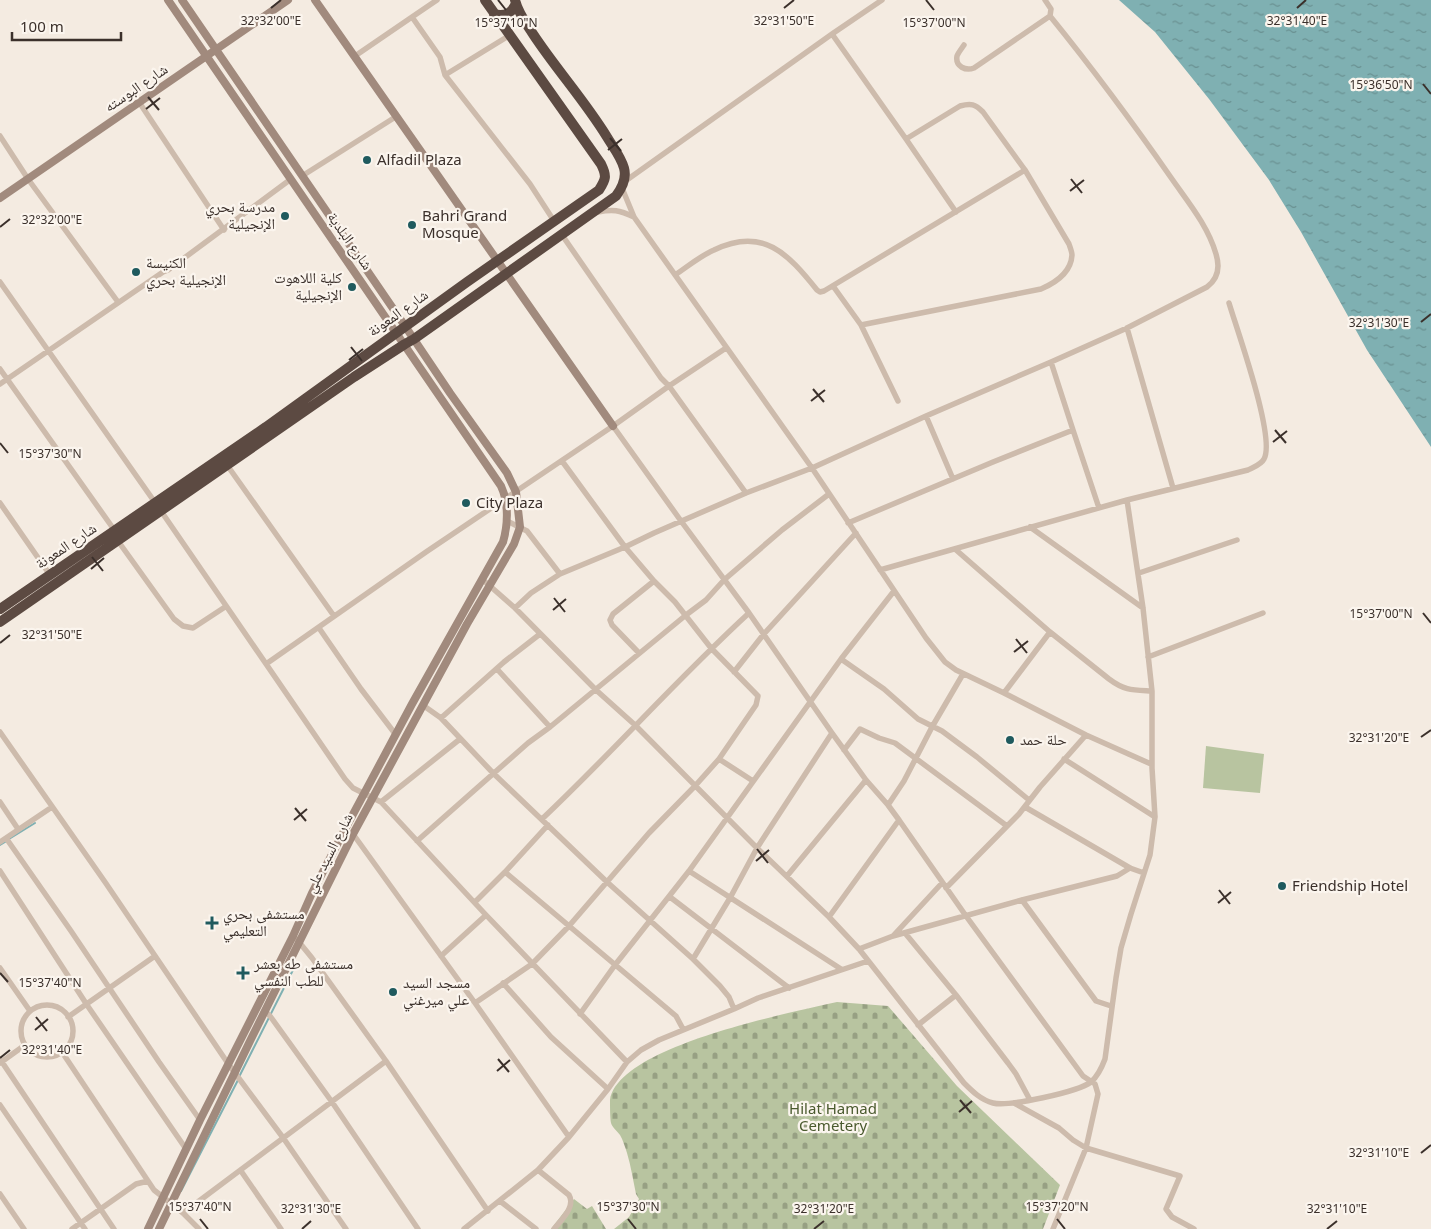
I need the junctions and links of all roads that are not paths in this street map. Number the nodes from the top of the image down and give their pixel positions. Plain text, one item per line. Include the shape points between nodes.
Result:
1 (168, 0) edge
2 (182, 0) edge
3 (288, 0) edge
4 (315, 0) edge
5 (437, 0) edge
6 (485, 0) edge
7 (882, 0) edge
8 (1045, 0) edge
9 (515, 2) edge
10 (494, 14) junction
11 (1050, 16) junction
12 (412, 17) junction
13 (832, 34) junction
14 (510, 35) junction
15 (964, 45) dead end
16 (216, 50) junction
17 (206, 56) junction
18 (355, 56) junction
19 (445, 75) junction
20 (139, 102) junction
21 (397, 116) junction
22 (0, 136) edge
23 (906, 139) junction
24 (1025, 170) junction
25 (302, 176) junction
26 (28, 179) junction
27 (291, 179) junction
28 (623, 185) junction
29 (0, 198) edge
30 (956, 212) junction
31 (593, 213) junction
32 (634, 217) junction
33 (554, 221) junction
34 (224, 230) junction
35 (562, 235) junction
36 (498, 260) junction
37 (507, 273) junction
38 (675, 275) junction
39 (0, 282) edge
40 (833, 286) junction
41 (118, 302) junction
42 (1230, 303) dead end
43 (861, 325) junction
44 (1127, 328) junction
45 (401, 329) junction
46 (409, 341) junction
47 (726, 348) junction
48 (49, 350) junction
49 (1052, 362) junction
50 (0, 369) edge
51 (7, 379) junction
52 (0, 384) edge
53 (669, 386) junction
54 (450, 393) junction
55 (442, 399) junction
56 (898, 401) dead end
57 (926, 416) junction
58 (613, 426) junction
59 (1072, 430) junction
60 (562, 461) junction
61 (227, 465) junction
62 (812, 468) junction
63 (953, 479) junction
64 (1173, 488) junction
65 (516, 492) junction
66 (746, 494) junction
67 (829, 494) junction
68 (505, 500) junction
69 (1127, 500) junction
70 (0, 503) edge
71 (158, 507) junction
72 (1099, 508) junction
73 (507, 521) junction
74 (681, 521) junction
75 (848, 523) junction
76 (520, 527) junction
77 (1030, 528) junction
78 (856, 533) junction
79 (116, 536) junction
80 (1237, 540) dead end
81 (625, 547) junction
82 (955, 549) junction
83 (880, 570) junction
84 (1139, 573) junction
85 (560, 574) junction
86 (50, 575) junction
87 (482, 579) junction
88 (724, 580) junction
89 (654, 581) junction
90 (490, 585) junction
91 (894, 591) junction
92 (225, 607) junction
93 (515, 608) junction
94 (1143, 608) junction
95 (0, 609) edge
96 (749, 613) junction
97 (1264, 613) dead end
98 (686, 614) junction
99 (334, 616) junction
100 (0, 622) edge
101 (319, 628) junction
102 (1050, 632) junction
103 (540, 634) junction
104 (763, 635) junction
105 (711, 648) junction
106 (639, 653) junction
107 (1148, 657) junction
108 (841, 659) junction
109 (266, 664) junction
110 (497, 669) junction
111 (734, 672) junction
112 (963, 674) junction
113 (596, 690) junction
114 (1152, 691) junction
115 (1004, 693) junction
116 (810, 702) junction
117 (424, 706) junction
118 (442, 718) junction
119 (635, 725) junction
120 (550, 727) junction
121 (932, 727) junction
122 (0, 732) edge
123 (832, 733) junction
124 (396, 735) junction
125 (1086, 735) junction
126 (460, 739) junction
127 (844, 750) junction
128 (917, 758) junction
129 (719, 759) junction
130 (1064, 759) junction
131 (1151, 764) junction
132 (493, 773) junction
133 (866, 780) junction
134 (753, 781) junction
135 (695, 786) junction
136 (363, 794) junction
137 (373, 797) junction
138 (1029, 800) junction
139 (0, 802) edge
140 (381, 802) junction
141 (888, 805) junction
142 (52, 807) junction
143 (1024, 807) junction
144 (1155, 816) junction
145 (727, 817) junction
146 (542, 819) junction
147 (899, 820) junction
148 (548, 825) junction
149 (1007, 826) junction
150 (18, 829) junction
151 (353, 834) junction
152 (3, 840) edge
153 (417, 841) junction
154 (758, 848) junction
155 (1130, 868) junction
156 (0, 871) edge
157 (689, 871) junction
158 (505, 872) junction
159 (1144, 873) junction
160 (787, 876) junction
161 (607, 882) junction
162 (942, 883) junction
163 (946, 888) junction
164 (670, 897) junction
165 (730, 898) junction
166 (1022, 900) junction
167 (475, 902) junction
168 (486, 915) junction
169 (966, 916) junction
170 (829, 917) junction
171 (650, 922) junction
172 (569, 926) junction
173 (711, 929) junction
174 (905, 933) junction
175 (892, 936) junction
176 (296, 939) junction
177 (859, 949) junction
178 (155, 956) junction
179 (441, 956) junction
180 (693, 959) junction
181 (868, 960) junction
182 (532, 964) junction
183 (616, 965) junction
184 (0, 968) edge
185 (841, 969) junction
186 (503, 983) junction
187 (789, 988) junction
188 (110, 989) junction
189 (956, 995) junction
190 (475, 1003) junction
191 (87, 1005) junction
192 (1112, 1006) junction
193 (734, 1009) junction
194 (30, 1011) junction
195 (265, 1012) junction
196 (580, 1014) junction
197 (68, 1017) junction
198 (918, 1025) junction
199 (683, 1029) junction
200 (25, 1045) junction
201 (62, 1052) junction
202 (1, 1061) edge
203 (386, 1061) junction
204 (627, 1062) junction
205 (229, 1064) junction
206 (235, 1072) junction
207 (1092, 1081) junction
208 (608, 1089) junction
209 (1030, 1100) junction
210 (332, 1102) junction
211 (1014, 1103) junction
212 (0, 1105) edge
213 (200, 1120) junction
214 (569, 1137) junction
215 (284, 1139) junction
216 (1086, 1148) junction
217 (186, 1150) junction
218 (538, 1170) junction
219 (240, 1171) junction
220 (148, 1181) junction
221 (0, 1194) edge
222 (163, 1198) junction
223 (500, 1201) junction
224 (171, 1204) junction
225 (101, 1209) junction
226 (488, 1211) junction
227 (183, 1213) junction
228 (81, 1223) junction
229 (467, 1228) edge
230 (24, 1229) edge
231 (72, 1229) edge
232 (85, 1229) edge
233 (114, 1229) edge
234 (148, 1229) edge
235 (159, 1229) edge
236 (199, 1229) edge
237 (281, 1229) edge
238 (346, 1229) edge
239 (418, 1229) edge
240 (536, 1229) edge
241 (554, 1229) edge
242 (1053, 1229) edge
243 (1194, 1229) edge

1 - 17 main road, شارع البلدية
2 - 16 main road, شارع البلدية
3 - 16 main road, شارع البوسته
4 - 18 main road
5 - 12 street
6 - 10 highway, شارع المعونة
7 - 13 street
8 - 11 street via 1051,9
9 - 10 highway via 508,14
9 - 28 highway via 529,28 603,130 624,168
10 - 14 highway, شارع المعونة
11 - 15 street via 967,70 958,63 957,56
11 - 44 street via 1146,141 1196,214 1217,255 1218,271 1214,282
12 - 18 street
12 - 19 street via 440,57
13 - 23 street
13 - 28 street
14 - 19 street
14 - 33 highway, شارع المعونة via 605,172 599,190
16 - 17 main road, شارع البوسته
16 - 25 main road, شارع البلدية
17 - 20 main road, شارع البوسته
17 - 27 main road, شارع البلدية
18 - 21 main road
19 - 33 street via 530,184
20 - 26 main road, شارع البوسته
20 - 34 street
21 - 25 street
21 - 36 main road
22 - 26 street
23 - 24 street via 960,106 976,105
23 - 30 street
24 - 30 street
24 - 43 street via 1069,244 1072,255 1063,275 1054,284
25 - 45 main road, شارع البلدية
26 - 29 main road, شارع البوسته
26 - 41 street
27 - 34 street
27 - 45 main road, شارع البلدية
28 - 31 highway, شارع المعونة via 616,196
28 - 32 street
30 - 40 street
31 - 32 street via 611,210
31 - 35 highway, شارع المعونة
32 - 38 street
33 - 36 highway, شارع المعونة
34 - 41 street
35 - 37 highway, شارع المعونة
35 - 53 street
36 - 37 main road
36 - 45 highway, شارع المعونة
37 - 46 highway, شارع المعونة
37 - 58 main road
38 - 40 street via 713,250 746,240 761,242 777,250 793,262 820,292
38 - 47 street
39 - 48 street
40 - 43 street
41 - 48 street
42 - 64 street via 1262,410 1266,430 1264,459 1248,470
43 - 56 street
44 - 49 street
44 - 64 street
45 - 46 main road, شارع البلدية
45 - 71 highway, شارع المعونة
46 - 54 main road, شارع البلدية
46 - 55 main road, شارع البلدية
46 - 61 highway, شارع المعونة
47 - 53 street
47 - 62 street
48 - 51 street
48 - 71 street
49 - 57 street
49 - 59 street
50 - 51 street
51 - 52 street
51 - 79 street
53 - 58 street
53 - 66 street
54 - 55 main road
54 - 65 main road, شارع البلدية
55 - 68 main road, شارع البلدية via 502,486
57 - 62 street
57 - 63 street
58 - 60 street
58 - 74 street
59 - 63 street
59 - 72 street
60 - 65 street
60 - 81 street
61 - 71 highway, شارع المعونة
61 - 99 street
62 - 66 street
62 - 67 street
63 - 75 street
64 - 69 street
65 - 68 street
65 - 76 main road, شارع السيد علي
66 - 74 street
67 - 75 street
67 - 88 street
68 - 73 main road, شارع السيد علي
68 - 99 street
69 - 72 street
69 - 84 street
70 - 86 street
71 - 79 highway, شارع المعونة
71 - 92 street
72 - 77 street
73 - 76 street
73 - 87 main road, شارع السيد علي via 506,533
74 - 81 street
74 - 88 street
75 - 78 street
76 - 85 street via 528,531
76 - 90 main road, شارع السيد علي
77 - 82 street
77 - 94 street
78 - 83 street
78 - 104 street
79 - 86 highway, شارع المعونة
79 - 92 street via 174,619 183,626 193,628
79 - 100 highway, شارع المعونة
80 - 84 street
81 - 85 street
81 - 89 street
82 - 83 street
82 - 102 street
83 - 91 street
84 - 94 street
85 - 93 street
86 - 95 highway, شارع المعونة
87 - 90 street
87 - 124 main road, شارع السيد علي
88 - 96 street
88 - 98 street via 706,600
89 - 98 street
89 - 106 street via 610,620
90 - 93 street
90 - 117 main road, شارع السيد علي
91 - 108 street
91 - 112 street via 926,638 946,662
92 - 109 street
93 - 103 street
94 - 107 street
96 - 104 street
96 - 105 street
97 - 107 street
98 - 105 street
98 - 106 street
99 - 101 street
101 - 109 street
101 - 124 street
102 - 114 street via 1119,686 1128,690
102 - 115 street
103 - 110 street
103 - 113 street
104 - 111 street
104 - 116 street
105 - 111 street
105 - 119 street
106 - 113 street
107 - 114 street
108 - 116 street
108 - 121 street via 884,688 918,719
109 - 136 street via 345,779
110 - 118 street
110 - 120 street
111 - 129 street via 758,696 756,705
112 - 115 street
112 - 121 street
113 - 119 street
113 - 120 street
114 - 131 street
115 - 125 street
116 - 123 street
116 - 134 street
117 - 118 street
117 - 137 main road, شارع السيد علي
118 - 126 street
119 - 135 street
119 - 146 street
120 - 132 street
121 - 128 street
121 - 138 street via 942,731
122 - 142 street
123 - 127 street
123 - 154 street
124 - 136 main road, شارع السيد علي
125 - 130 street
125 - 131 street
126 - 132 street
126 - 140 street
127 - 128 street via 860,729 895,743
127 - 133 street
128 - 141 street
128 - 149 street
129 - 134 street
129 - 135 street
130 - 138 street
130 - 144 street
131 - 144 street
132 - 146 street
132 - 153 street
133 - 141 street
133 - 160 street
134 - 145 street
135 - 145 street
135 - 161 street
136 - 137 street
136 - 176 main road, شارع السيد علي via 312,893
137 - 140 street
137 - 151 main road, شارع السيد علي
138 - 143 street
139 - 150 street
140 - 153 street
141 - 147 street
142 - 150 street
142 - 178 street
143 - 149 street
143 - 155 street
144 - 159 street via 1153,842
145 - 154 street
145 - 157 street
146 - 148 street
147 - 162 street
147 - 170 street
148 - 158 street
148 - 161 street
149 - 163 street
150 - 152 street
151 - 176 main road, شارع السيد علي
151 - 179 street
152 - 188 street via 72,931
153 - 167 street
154 - 160 street
154 - 165 street
155 - 159 street
155 - 166 street via 1118,876
156 - 191 street
157 - 164 street
157 - 165 street
158 - 167 street
158 - 172 street
159 - 192 street via 1121,948
160 - 170 street
161 - 171 street
161 - 172 street
162 - 163 street
162 - 175 street
163 - 169 street
164 - 171 street
164 - 173 street
165 - 173 street
165 - 185 street
166 - 169 street
166 - 192 street via 1096,1001
167 - 168 street
168 - 179 street
168 - 182 street
169 - 174 street
169 - 207 street via 1083,1076
170 - 177 street
171 - 180 street
171 - 183 street
172 - 182 street
172 - 183 street
173 - 180 street
173 - 187 street
174 - 175 street
174 - 189 street
175 - 177 street
176 - 195 main road, شارع السيد علي
176 - 203 street
176 - 205 main road, شارع السيد علي
177 - 181 street
178 - 188 street
178 - 205 street
179 - 190 street
180 - 193 street via 720,986
181 - 185 street
181 - 198 street
182 - 186 street
182 - 196 street
183 - 196 street
183 - 199 street via 676,1016
184 - 194 street
185 - 187 street
186 - 190 street
186 - 208 street via 551,1037
187 - 193 street
188 - 191 street
188 - 213 street
189 - 198 street
189 - 209 street via 1016,1074
190 - 214 street
191 - 197 street
191 - 217 street
192 - 207 street via 1105,1059
193 - 199 street
194 - 197 street via 51,1005
194 - 200 street via 22,1023
195 - 206 main road, شارع السيد علي
195 - 210 street
196 - 204 street
197 - 201 street via 72,1024 71,1040
198 - 211 street via 975,1093 993,1103
199 - 204 street via 641,1050
200 - 201 street via 46,1057
200 - 202 street
201 - 220 street
202 - 225 street
203 - 210 street
203 - 226 street
204 - 208 street
205 - 206 street
205 - 213 main road, شارع السيد علي
206 - 215 street
206 - 224 main road, شارع السيد علي
207 - 209 street
207 - 216 street via 1098,1094
208 - 214 street
209 - 211 street
210 - 215 street
210 - 239 street
211 - 216 street via 1059,1128
212 - 228 street
213 - 217 main road, شارع السيد علي
214 - 218 street
215 - 219 street
215 - 238 street
216 - 242 street
216 - 243 street via 1180,1176 1166,1209 1172,1218
217 - 222 main road, شارع السيد علي
218 - 223 street
218 - 241 street via 572,1200
219 - 227 street
219 - 237 street
220 - 222 street
220 - 225 street via 136,1184
221 - 230 street
222 - 224 street
222 - 234 main road, شارع السيد علي
223 - 226 street
223 - 240 street
224 - 227 street
224 - 235 main road, شارع السيد علي
225 - 228 street
225 - 233 street
226 - 229 street
227 - 236 street
228 - 231 street
228 - 232 street

